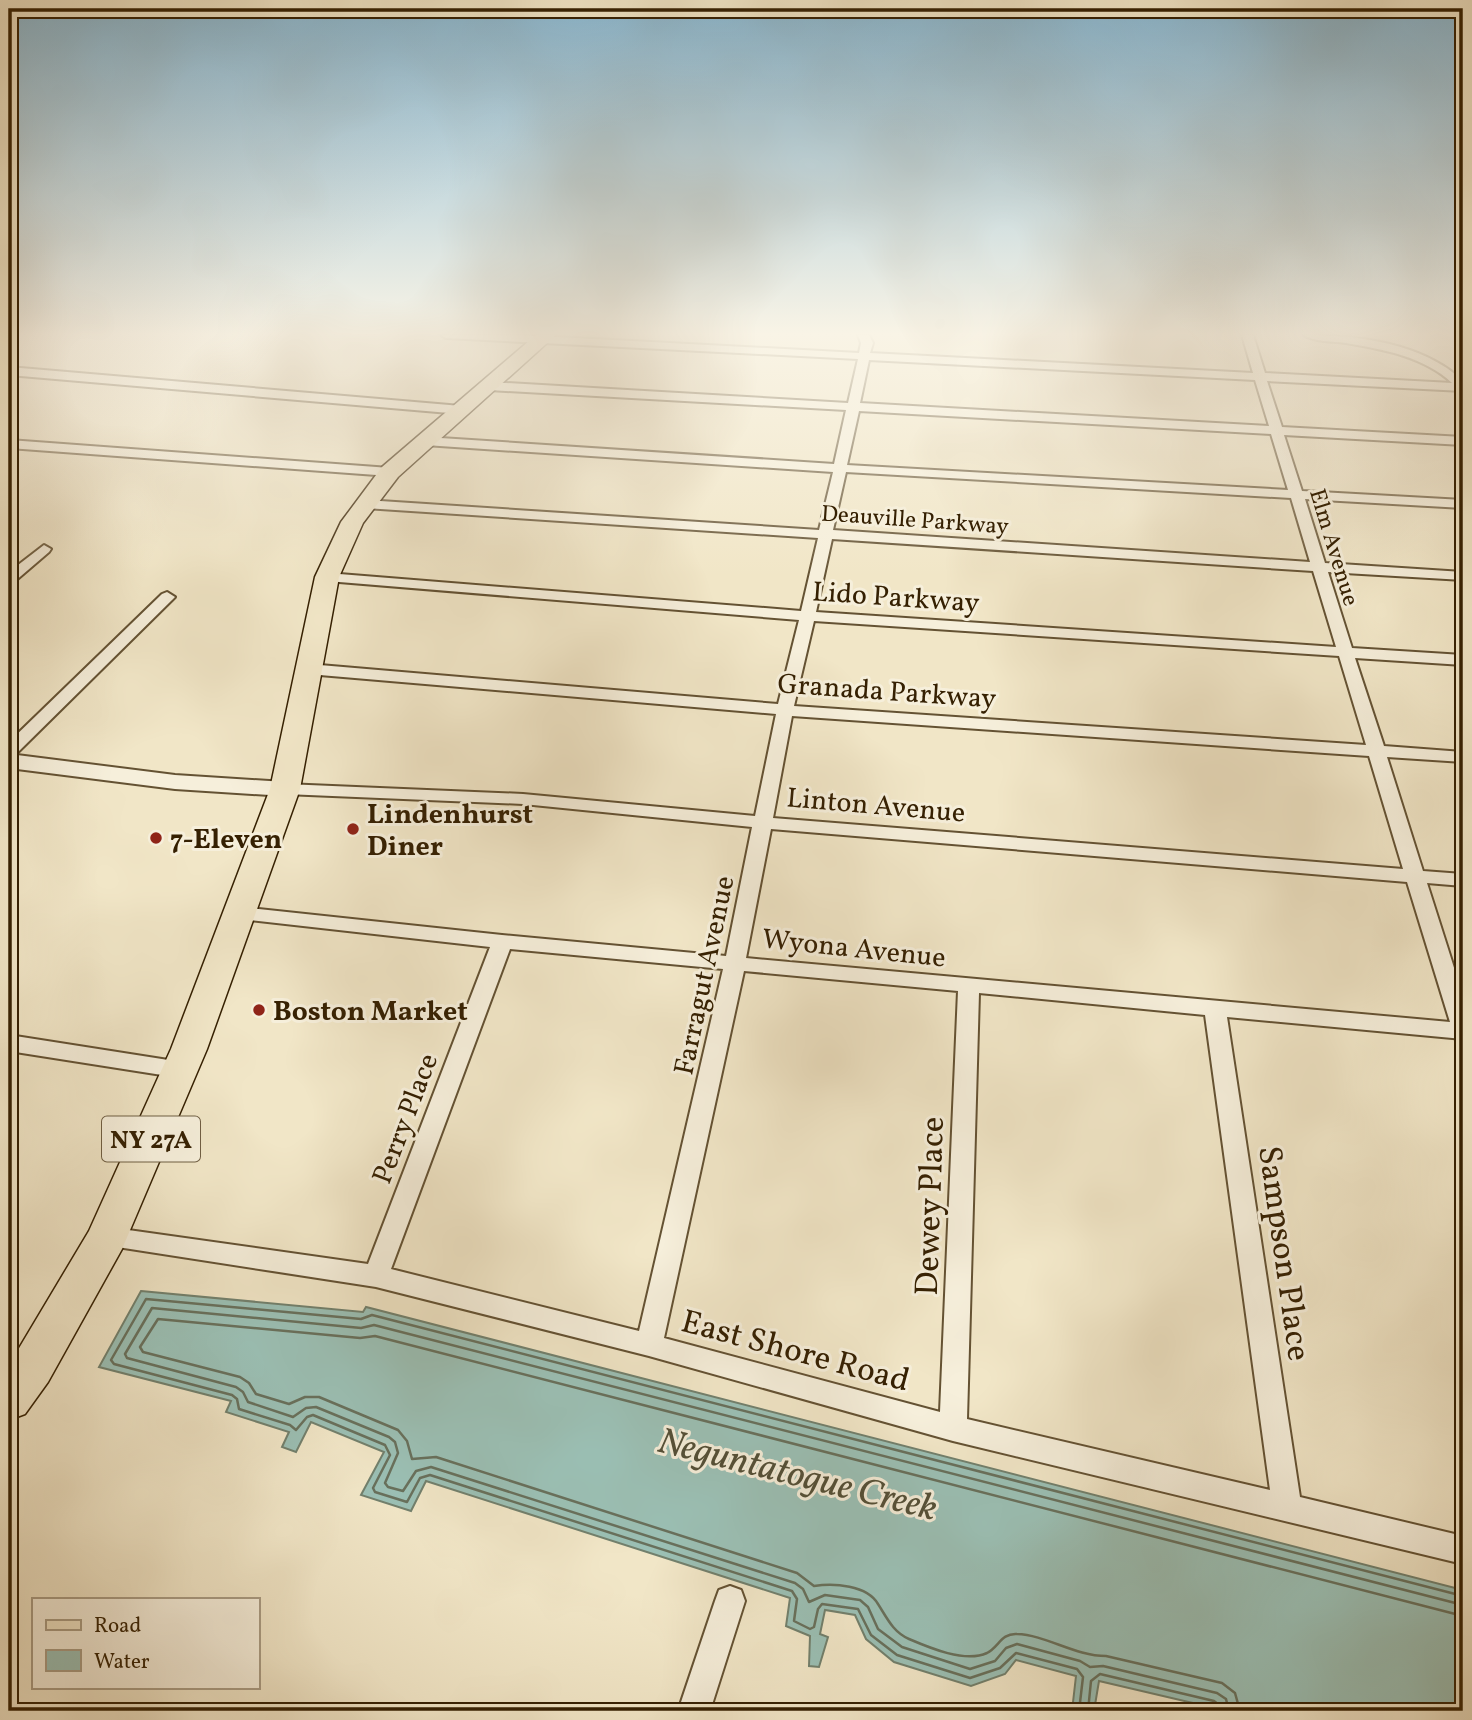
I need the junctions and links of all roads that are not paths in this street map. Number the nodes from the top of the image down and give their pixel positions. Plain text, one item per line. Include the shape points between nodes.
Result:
1 (455, 415) edge
2 (852, 415) edge
3 (994, 415) edge
4 (1272, 415) edge
5 (1277, 430) junction
6 (425, 441) junction
7 (1463, 441) edge
8 (9, 444) edge
9 (839, 468) junction
10 (390, 472) junction
11 (1296, 494) junction
12 (365, 504) junction
13 (1463, 504) edge
14 (825, 536) junction
15 (44, 549) dead end
16 (1319, 567) junction
17 (1463, 576) edge
18 (327, 578) junction
19 (9, 579) edge
20 (166, 597) dead end
21 (808, 616) junction
22 (1345, 651) junction
23 (1463, 660) edge
24 (308, 669) junction
25 (785, 710) junction
26 (1376, 750) junction
27 (9, 751) edge
28 (1463, 757) edge
29 (9, 761) edge
30 (285, 789) junction
31 (764, 823) junction
32 (1415, 876) junction
33 (1463, 880) edge
34 (240, 913) junction
35 (502, 943) junction
36 (735, 964) junction
37 (969, 986) junction
38 (1215, 1008) junction
39 (1463, 1031) edge
40 (9, 1043) edge
41 (181, 1070) junction
42 (107, 1237) junction
43 (376, 1276) junction
44 (649, 1345) junction
45 (9, 1400) edge
46 (953, 1428) junction
47 (1287, 1507) junction
48 (1463, 1550) edge
49 (730, 1601) dead end
50 (694, 1711) edge

1 - 6 main road, NY 27A
2 - 9 street, Farragut Avenue
3 - 5 street
4 - 5 street, Elm Avenue
5 - 7 street
5 - 11 street, Elm Avenue
6 - 9 street
6 - 10 main road, NY 27A
8 - 10 street
9 - 11 street
9 - 14 street, Farragut Avenue
10 - 12 main road, NY 27A
11 - 13 street
11 - 16 street, Elm Avenue
12 - 14 street, Deauville Parkway
12 - 18 main road, NY 27A
14 - 16 street, Deauville Parkway
14 - 21 street, Farragut Avenue
15 - 19 street
16 - 17 street, Deauville Parkway
16 - 22 street, Elm Avenue
18 - 21 street, Lido Parkway
18 - 24 main road, NY 27A
20 - 27 street
21 - 22 street, Lido Parkway
21 - 25 street, Farragut Avenue
22 - 23 street, Lido Parkway
22 - 26 street, Elm Avenue
24 - 25 street, Granada Parkway
24 - 30 main road, NY 27A
25 - 26 street, Granada Parkway
25 - 31 street, Farragut Avenue
26 - 28 street, Granada Parkway
26 - 32 street, Elm Avenue
29 - 30 street via 175,782
30 - 31 street, Linton Avenue via 523,799
30 - 34 main road, NY 27A
31 - 32 street, Linton Avenue
31 - 36 street, Farragut Avenue
32 - 33 street, Linton Avenue
32 - 39 street, Elm Avenue
34 - 35 street, Wyona Avenue
34 - 41 main road, NY 27A
35 - 36 street, Wyona Avenue
35 - 43 street, Perry Place
36 - 37 street, Wyona Avenue
36 - 44 street, Farragut Avenue
37 - 38 street, Wyona Avenue
37 - 46 street, Dewey Place
38 - 39 street, Wyona Avenue
38 - 47 street, Sampson Place
40 - 41 street
41 - 42 main road, NY 27A
42 - 43 street, East Shore Road
42 - 45 main road, NY 27A
43 - 44 street, East Shore Road
44 - 46 street, East Shore Road
46 - 47 street, East Shore Road
47 - 48 street, East Shore Road
49 - 50 street

